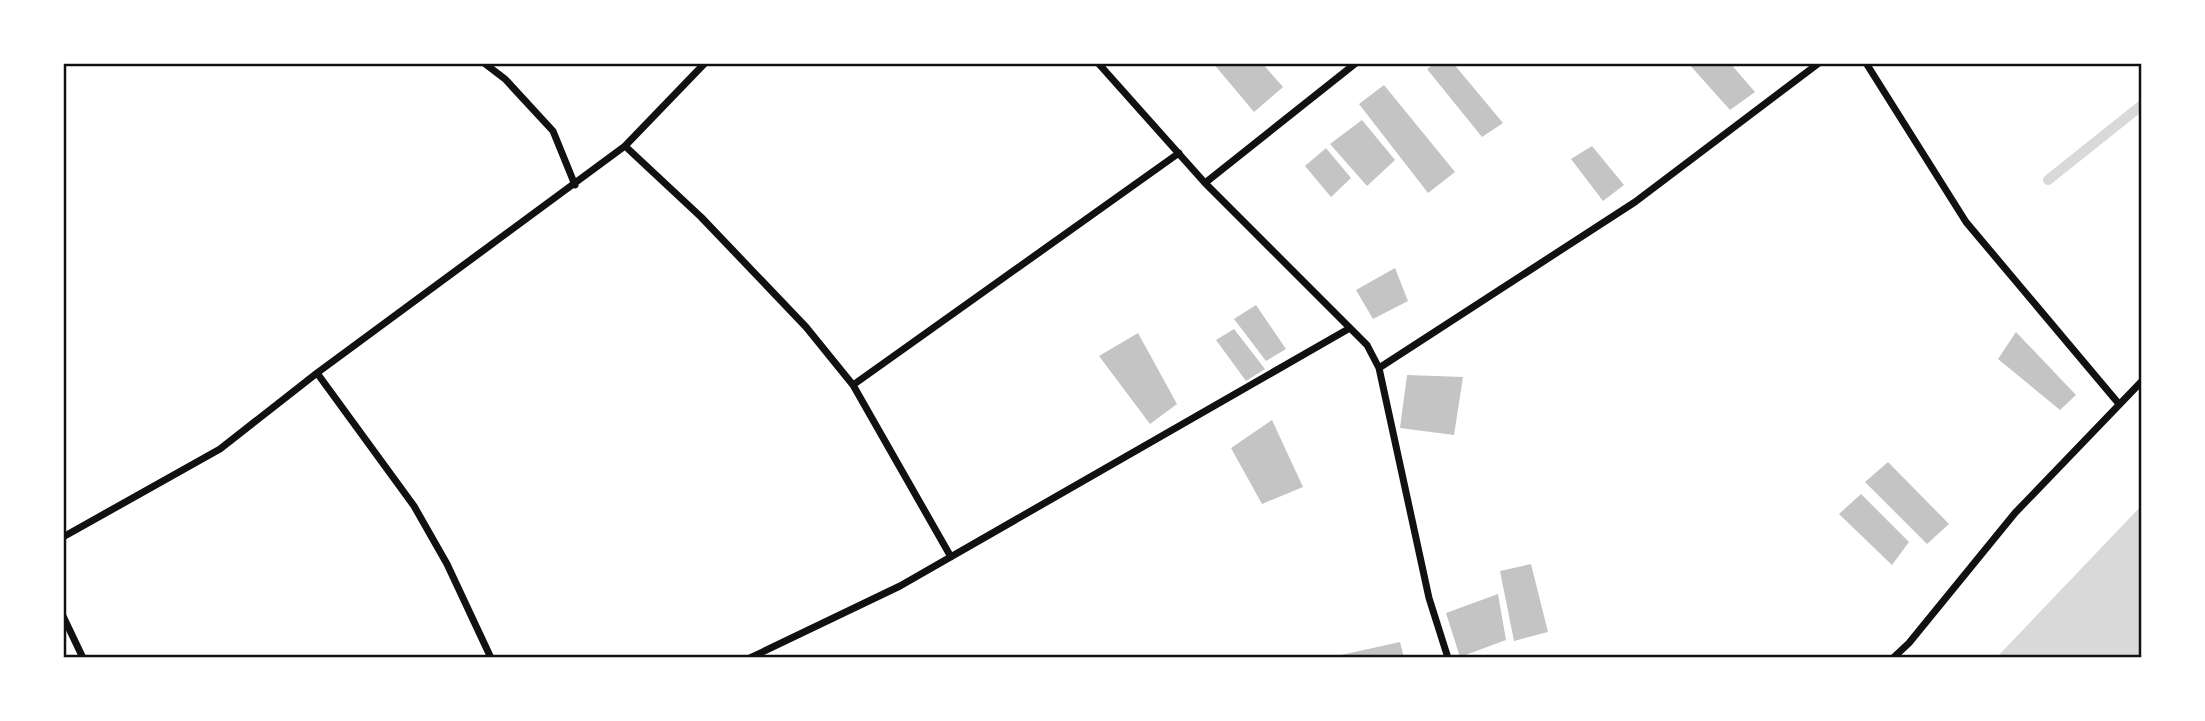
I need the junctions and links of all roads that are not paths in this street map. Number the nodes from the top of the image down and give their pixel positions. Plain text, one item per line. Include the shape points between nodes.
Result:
1 (484, 63) edge
2 (705, 63) edge
3 (1098, 63) edge
4 (1356, 63) edge
5 (1819, 63) edge
6 (1867, 63) edge
7 (625, 146) junction
8 (1179, 153) junction
9 (1205, 183) junction
10 (575, 185) junction
11 (1350, 328) junction
12 (1380, 368) junction
13 (317, 373) junction
14 (2142, 380) edge
15 (853, 385) junction
16 (2119, 404) junction
17 (63, 537) edge
18 (951, 557) junction
19 (63, 616) edge
20 (755, 657) edge
21 (83, 658) edge
22 (491, 658) edge
23 (1448, 658) edge
24 (1893, 658) edge

1 - 10 street via 553,131
2 - 7 street
3 - 8 street
4 - 9 street
5 - 12 street via 1635,202
6 - 16 street via 1966,222
7 - 10 street
7 - 15 street via 797,317
8 - 9 street
8 - 15 street
9 - 11 street
10 - 13 street
11 - 12 street
11 - 18 street
12 - 23 street via 1429,598
13 - 17 street via 219,449
13 - 22 street via 414,506
14 - 16 street
15 - 18 street
16 - 24 street via 2015,513
18 - 20 street
19 - 21 street

